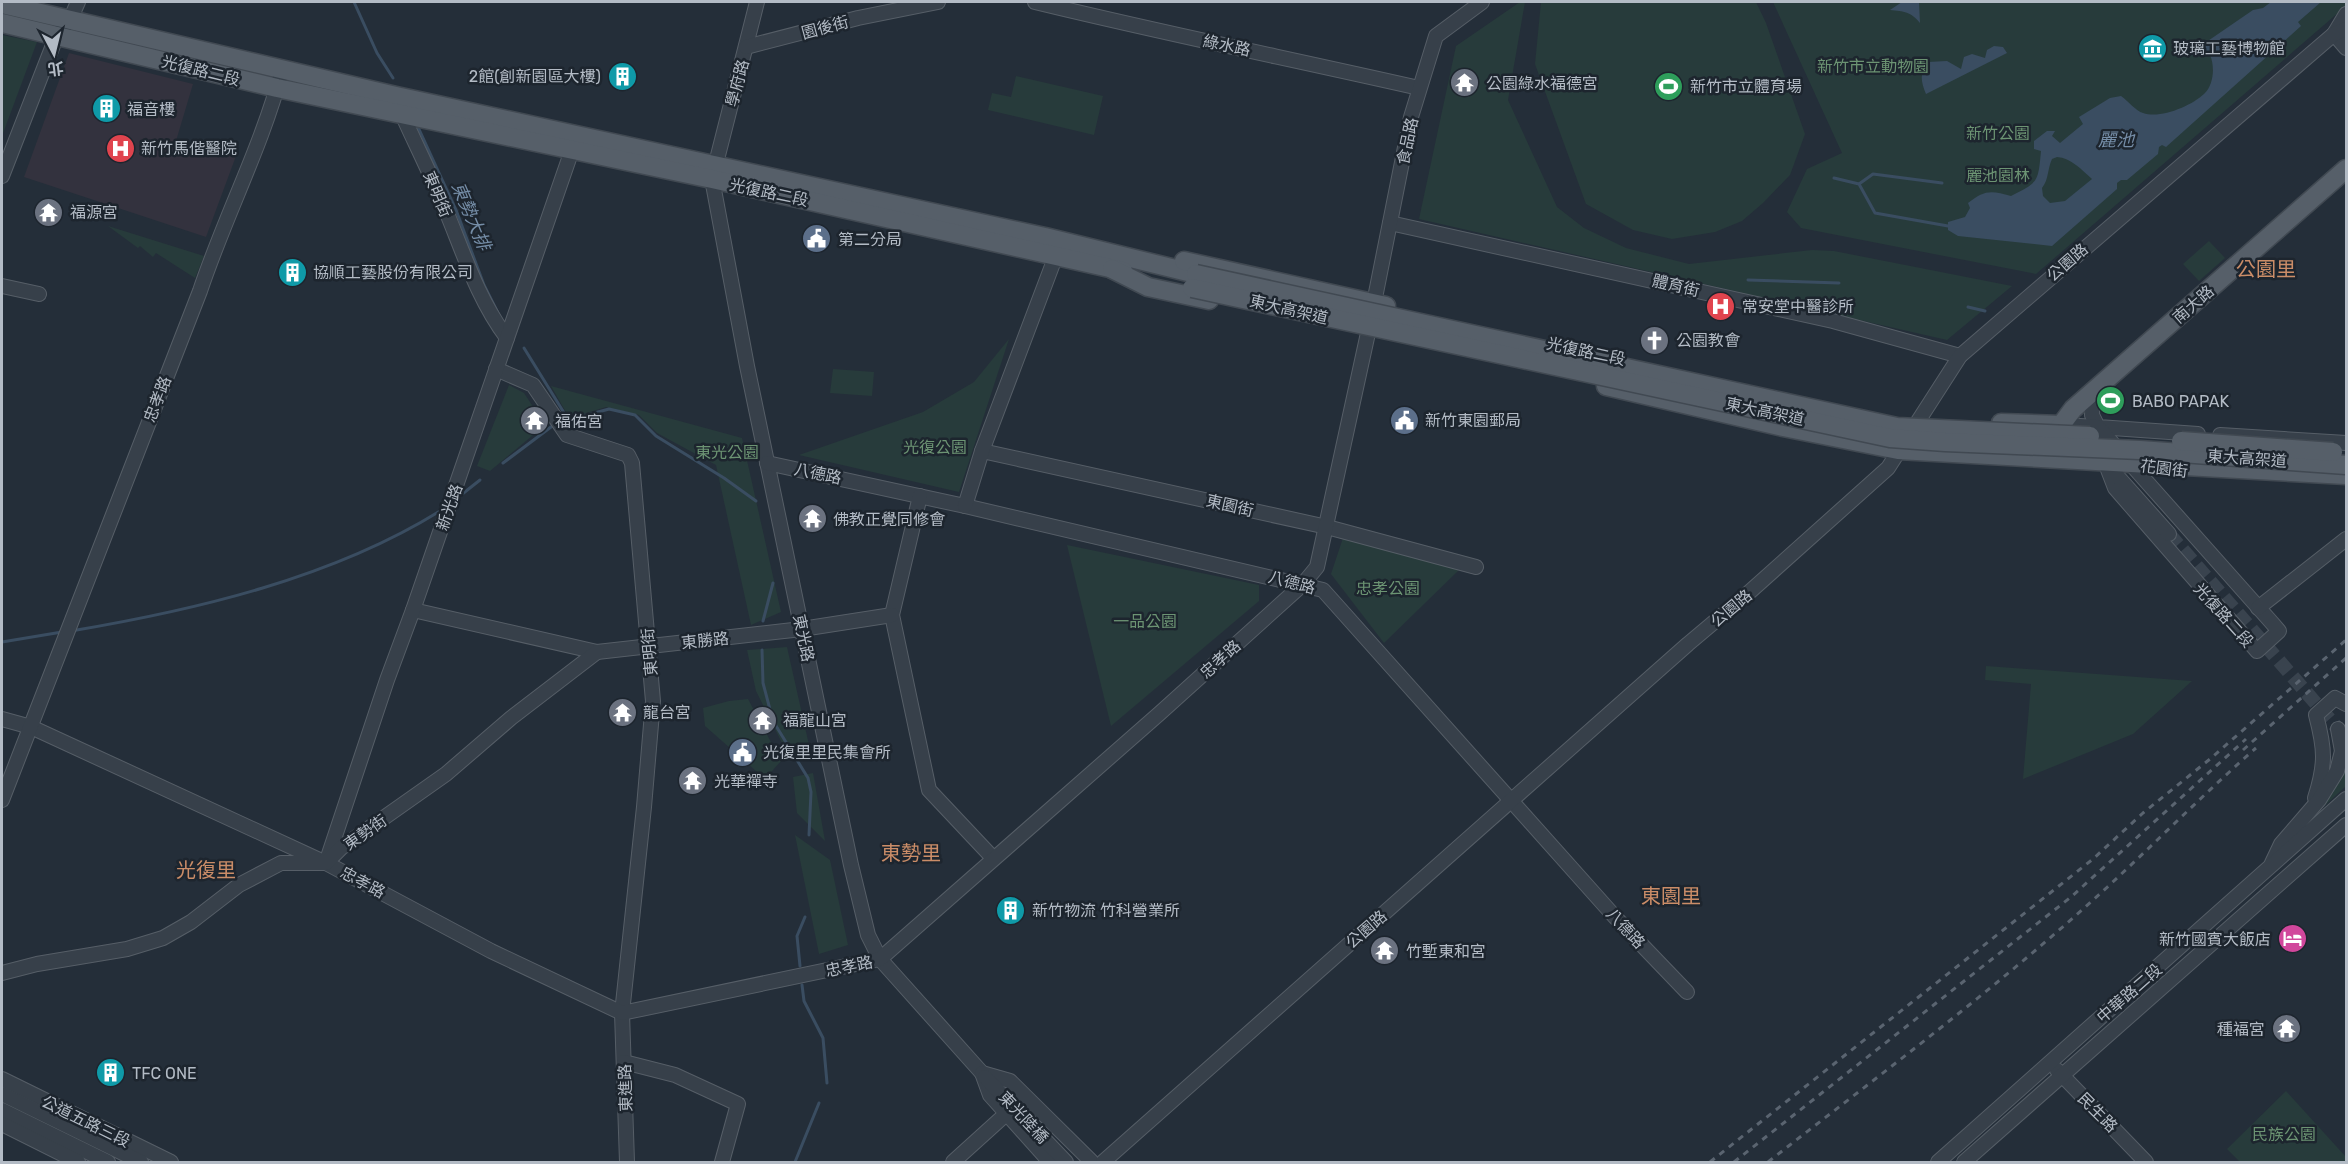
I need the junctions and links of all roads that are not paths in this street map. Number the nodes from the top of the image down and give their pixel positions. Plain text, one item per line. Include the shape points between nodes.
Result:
1 (78, 2) edge
2 (757, 2) edge
3 (938, 2) edge
4 (1035, 2) edge
5 (1482, 2) edge
6 (2, 4) edge
7 (2346, 14) edge
8 (70, 20) junction
9 (2, 23) edge
10 (2340, 31) edge
11 (57, 35) junction
12 (746, 47) junction
13 (2346, 48) edge
14 (280, 79) junction
15 (1419, 88) junction
16 (427, 110) junction
17 (402, 114) junction
18 (572, 150) junction
19 (2346, 169) edge
20 (714, 172) junction
21 (2, 176) edge
22 (1390, 223) junction
23 (1055, 258) junction
24 (1112, 261) junction
25 (1194, 281) junction
26 (2, 286) edge
27 (39, 294) dead end
28 (1374, 304) junction
29 (1368, 333) junction
30 (507, 338) junction
31 (1960, 356) junction
32 (496, 369) junction
33 (2093, 392) junction
34 (1789, 403) junction
35 (1917, 421) junction
36 (2062, 425) junction
37 (2098, 427) junction
38 (2134, 430) junction
39 (2346, 443) edge
40 (1898, 450) junction
41 (982, 451) junction
42 (2346, 453) edge
43 (2032, 458) junction
44 (2105, 462) junction
45 (767, 463) junction
46 (2130, 463) junction
47 (2346, 465) edge
48 (2346, 475) edge
49 (2346, 483) edge
50 (920, 496) junction
51 (965, 506) junction
52 (1327, 527) junction
53 (2169, 534) tunnel mouth
54 (2346, 539) edge
55 (1476, 567) dead end
56 (1302, 584) junction
57 (2258, 608) junction
58 (413, 610) junction
59 (892, 615) junction
60 (802, 629) junction
61 (649, 646) junction
62 (597, 652) junction
63 (2346, 704) edge
64 (2, 719) edge
65 (31, 727) junction
66 (2342, 733) edge
67 (2, 800) edge
68 (2346, 800) edge
69 (1513, 801) junction
70 (2312, 808) junction
71 (2346, 825) edge
72 (993, 858) junction
73 (326, 863) junction
74 (2268, 871) junction
75 (880, 959) junction
76 (2, 973) edge
77 (1687, 992) dead end
78 (622, 1013) junction
79 (2050, 1061) junction
80 (624, 1062) junction
81 (982, 1073) junction
82 (2061, 1075) junction
83 (2, 1079) edge
84 (2, 1094) edge
85 (2, 1110) edge
86 (1006, 1114) junction
87 (2, 1124) edge
88 (78, 1162) edge
89 (108, 1162) edge
90 (141, 1162) edge
91 (171, 1162) edge
92 (627, 1162) edge
93 (722, 1162) edge
94 (953, 1162) edge
95 (1050, 1162) edge
96 (1066, 1162) edge
97 (1092, 1162) edge
98 (1103, 1162) edge
99 (1938, 1162) edge
100 (1964, 1162) edge
101 (2146, 1162) edge

1 - 8 street
2 - 12 street, 學府路
3 - 12 street, 園後街
4 - 15 street, 綠水路
5 - 15 street, 食品路 via 1436,36
6 - 8 main road, 光復路二段
7 - 10 street, 公園路
8 - 11 street
8 - 14 main road, 光復路二段
9 - 11 main road, 光復路二段
10 - 13 street
10 - 31 street, 公園路
11 - 14 main road, 光復路二段
11 - 21 street
12 - 20 street, 學府路
14 - 16 main road, 光復路二段 via 396,96
14 - 17 main road, 光復路二段
14 - 65 street, 忠孝路 via 276,98 215,245
15 - 22 street, 食品路
16 - 17 main road, 光復路二段
16 - 18 main road, 光復路二段
16 - 20 main road, 光復路二段
17 - 30 street, 東明街 via 480,296
18 - 20 main road, 光復路二段
18 - 30 street, 新光路
19 - 33 main road, 南大路
20 - 23 main road, 光復路二段
20 - 24 main road, 光復路二段
20 - 45 street, 東光路
22 - 28 street, 食品路
22 - 31 street, 體育街 via 1822,318
23 - 24 main road, 光復路二段
23 - 41 street
24 - 25 main road, 光復路二段
24 - 28 main road, 光復路二段 via 1154,255
24 - 29 main road, 光復路二段 via 1148,287
25 - 34 main road, 東大高架道, bridge
25 - 47 main road, 東大高架道, bridge via 1890,438
26 - 27 street
28 - 29 street, 忠孝路
28 - 34 main road via 1434,332 1768,406
28 - 35 main road, 光復路二段 via 1888,418
29 - 40 main road, 光復路二段
29 - 52 street, 忠孝路
30 - 32 street, 新光路
31 - 35 street, 公園路
32 - 58 street, 新光路
32 - 61 street, 東明街 via 533,385 567,435 628,455 632,463
33 - 36 main road, 南大路
33 - 37 street via 2092,415
34 - 42 main road, 東大高架道, bridge via 1897,427 2228,443
35 - 36 main road, 光復路二段
35 - 40 street, 公園路
36 - 37 street, 光復路二段
36 - 43 main road
36 - 44 street
37 - 38 street
37 - 46 street, 光復路二段
38 - 39 street
38 - 46 street, 花園街 via 2122,440 2122,450
40 - 43 main road, 光復路二段
40 - 69 street, 公園路 via 1888,468
41 - 51 street
41 - 52 street, 東園街
43 - 44 main road, 光復路二段
44 - 46 main road, 光復路二段
44 - 53 street
44 - 57 street, 光復路二段 via 2115,488 2257,651 2279,631
45 - 50 street, 八德路
45 - 60 street, 東光路
46 - 48 main road
46 - 49 street, 花園街 via 2141,469
46 - 57 street, 光復路二段
50 - 51 street, 八德路
50 - 59 street
51 - 56 street, 八德路
52 - 55 street, 東園街
52 - 56 street, 忠孝路 via 1317,567
54 - 57 street
56 - 69 street, 八德路 via 1323,590
56 - 72 street, 忠孝路 via 1151,722
58 - 62 street, 東勝路
58 - 73 street, 新光路
59 - 60 street, 東勝路
59 - 72 street via 929,790
60 - 61 street, 東勝路
60 - 75 street, 東光路 via 851,865 868,934
61 - 62 street, 東勝路
61 - 78 street, 東明街 via 653,701
62 - 73 street, 東勢街 via 446,774 341,848
63 - 70 street via 2335,698 2316,715 2325,760
64 - 65 street
65 - 67 street, 忠孝路
65 - 73 street, 忠孝路
66 - 70 street via 2337,771
68 - 74 street, 中華路二段
69 - 77 street, 八德路
69 - 98 street, 公園路
70 - 74 street via 2281,844
71 - 82 street, 中華路二段
72 - 75 street, 忠孝路
73 - 76 street via 281,863 239,885 163,938 127,949
73 - 78 street, 忠孝路 via 491,951
74 - 79 street, 中華路二段
75 - 78 street, 忠孝路
75 - 81 street, 東光路
78 - 80 street, 東進路
79 - 82 street, 民生路
79 - 99 street, 中華路二段
80 - 92 street, 東進路
80 - 93 street via 675,1075 738,1104
81 - 86 street, 東光路 via 990,1095
81 - 96 street, 東光陸橋
81 - 97 street via 1010,1081
82 - 100 street, 中華路二段
82 - 101 street, 民生路
83 - 91 street, 公道五路三段
84 - 90 street, 公道五路三段
85 - 89 street, 公道五路三段
86 - 94 street
86 - 95 street, 東光路
87 - 88 street

